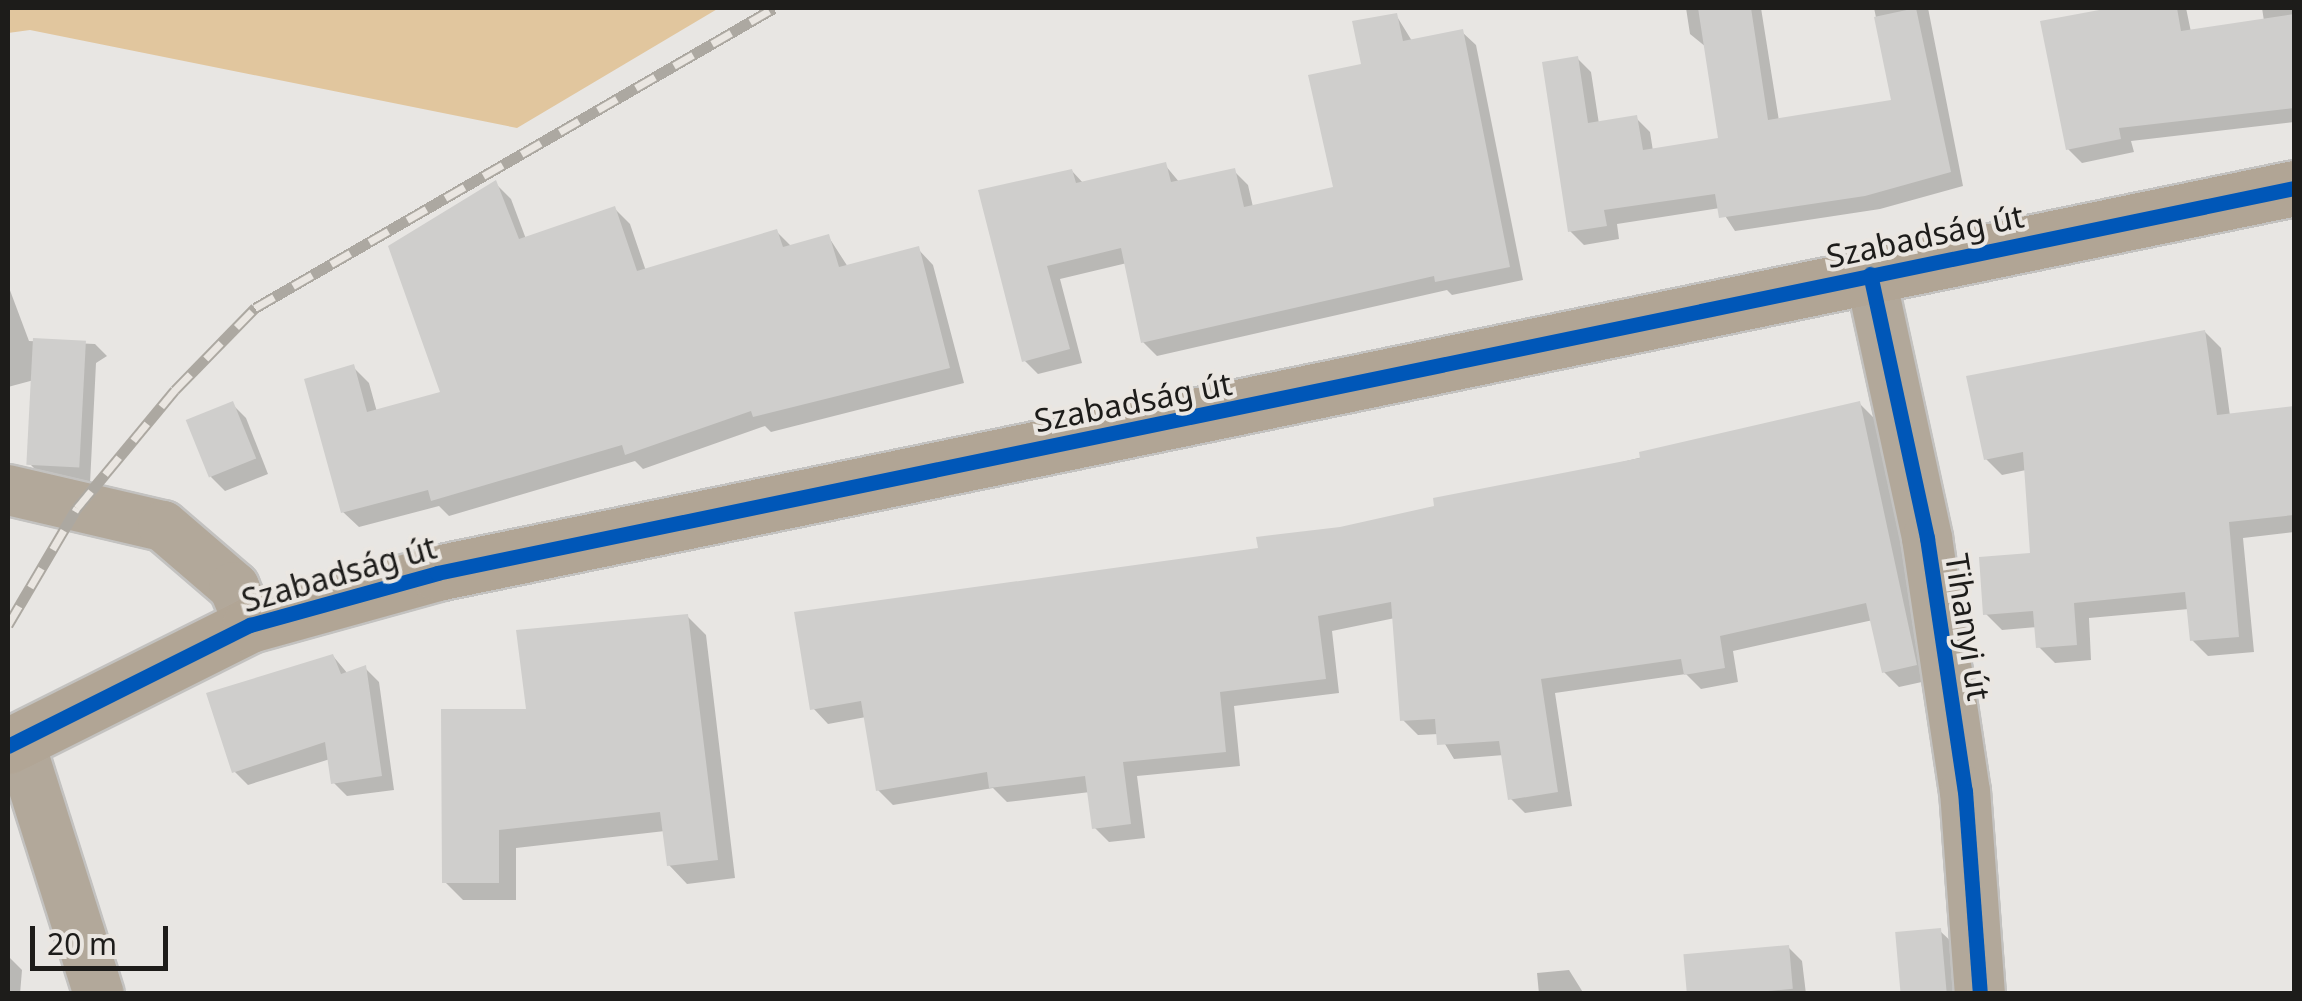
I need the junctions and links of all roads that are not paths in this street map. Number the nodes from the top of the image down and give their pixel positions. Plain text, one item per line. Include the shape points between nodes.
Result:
1 (2294, 188) edge
2 (1870, 274) junction
3 (8, 490) edge
4 (250, 625) junction
5 (13, 744) edge
6 (99, 994) edge
7 (1980, 994) edge

1 - 2 street, Szabadság út
2 - 4 street, Szabadság út via 436,573
2 - 7 street, Tihanyi út via 1933,577 1965,791
3 - 4 street, Szabadság út via 163,526 234,587
4 - 5 street, Szabadság út
5 - 6 street

